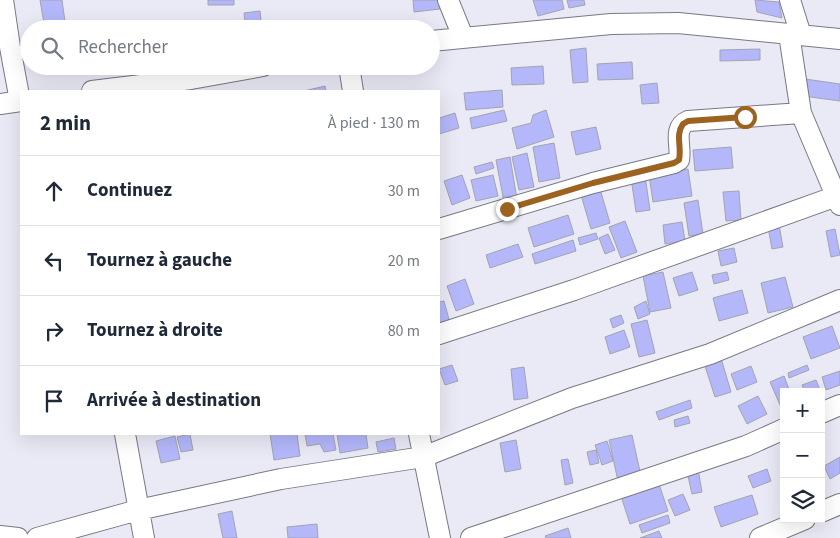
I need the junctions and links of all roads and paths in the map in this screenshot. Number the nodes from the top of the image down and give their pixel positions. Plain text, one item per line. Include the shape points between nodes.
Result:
1 (3, 0) edge
2 (448, 0) edge
3 (790, 0) edge
4 (795, 35) junction
5 (463, 37) junction
6 (840, 39) edge
7 (440, 40) edge
8 (213, 75) edge
9 (350, 75) edge
10 (100, 90) edge
11 (353, 90) edge
12 (20, 95) edge
13 (20, 101) edge
14 (0, 104) edge
15 (801, 113) junction
16 (838, 201) edge
17 (440, 229) edge
18 (840, 300) edge
19 (440, 334) edge
20 (840, 404) edge
21 (825, 411) edge
22 (780, 431) edge
23 (125, 435) edge
24 (419, 435) edge
25 (423, 457) junction
26 (840, 504) edge
27 (138, 510) junction
28 (825, 510) edge
29 (796, 523) edge
30 (0, 536) edge
31 (18, 538) edge
32 (37, 538) edge
33 (144, 538) edge
34 (440, 538) edge
35 (470, 538) edge
36 (760, 538) edge

1 - 12 street
2 - 5 street
3 - 4 street
4 - 5 street via 678,23 611,24
4 - 6 street
4 - 15 street
5 - 7 street
8 - 10 street
9 - 11 street
13 - 14 street
15 - 16 street
15 - 17 street via 688,121 678,134 680,155 674,163 593,183
16 - 19 street
18 - 25 street via 710,354 572,398
20 - 21 street
22 - 35 street via 746,446
23 - 27 street
24 - 25 street
25 - 27 street via 281,479
25 - 34 street
26 - 28 street
27 - 32 street
27 - 33 street
29 - 36 street
30 - 31 street

